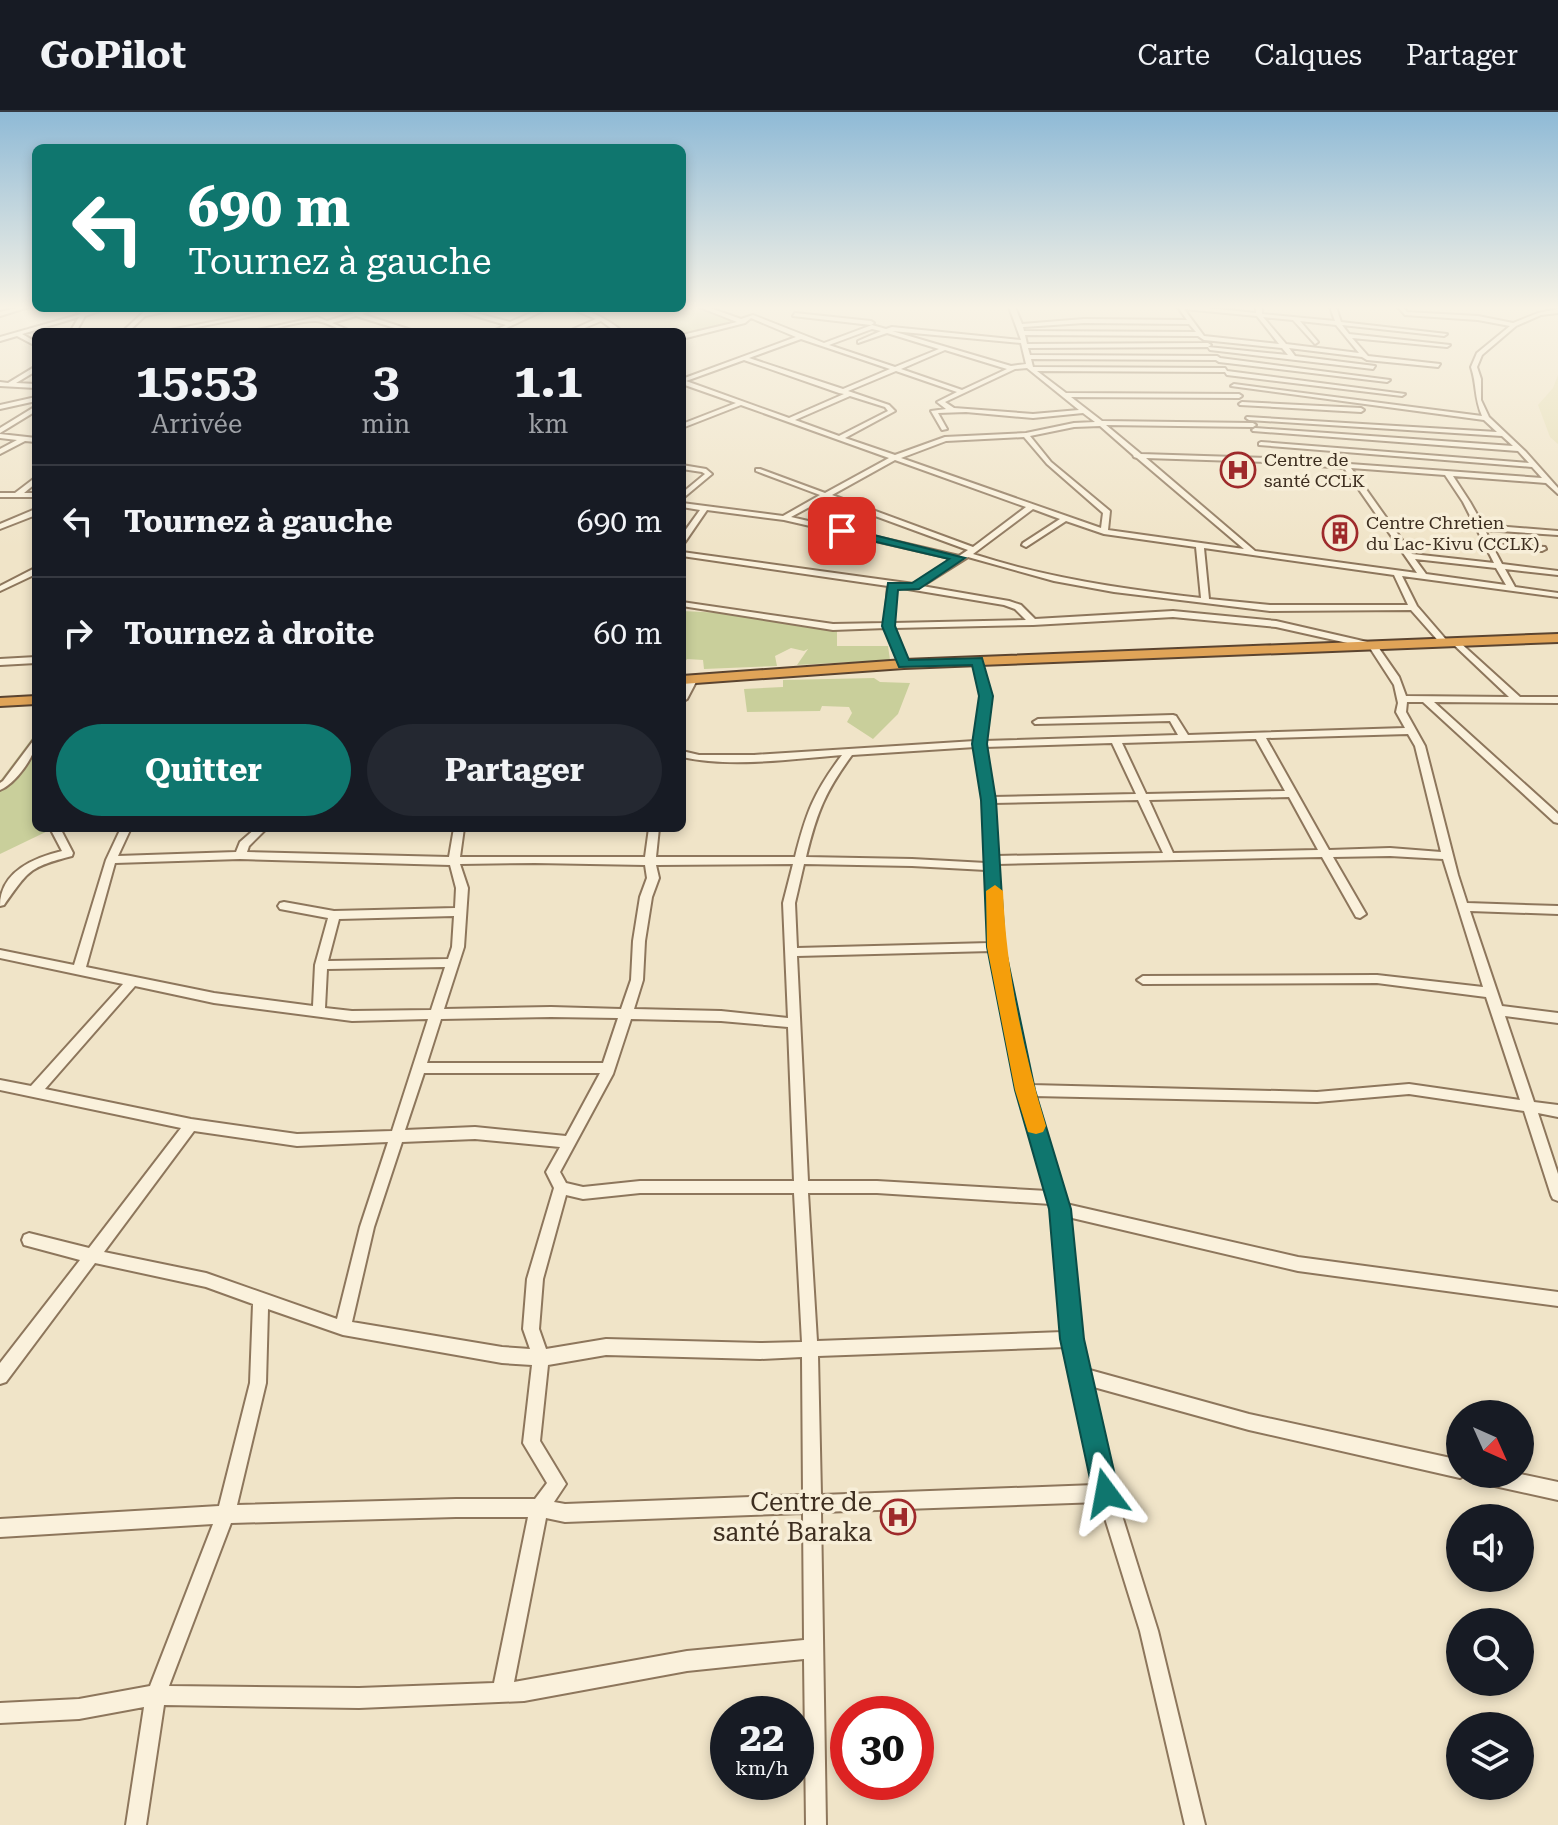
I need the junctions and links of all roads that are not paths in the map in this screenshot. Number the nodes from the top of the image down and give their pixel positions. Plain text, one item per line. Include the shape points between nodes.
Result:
1 (693, 387) edge
2 (827, 387) edge
3 (857, 387) edge
4 (947, 387) edge
5 (974, 387) edge
6 (1055, 387) edge
7 (1234, 387) edge
8 (1241, 387) edge
9 (1316, 387) edge
10 (1346, 387) edge
11 (1394, 387) edge
12 (1477, 387) edge
13 (963, 392) junction
14 (845, 393) junction
15 (1402, 394) junction
16 (1065, 395) junction
17 (1323, 398) junction
18 (32, 400) edge
19 (1240, 400) junction
20 (739, 404) junction
21 (0, 407) edge
22 (951, 409) junction
23 (1417, 410) junction
24 (1086, 411) junction
25 (32, 412) edge
26 (1456, 418) dead end
27 (1486, 418) junction
28 (788, 421) junction
29 (686, 424) edge
30 (1101, 424) junction
31 (1252, 424) junction
32 (944, 429) dead end
33 (0, 434) edge
34 (1503, 434) junction
35 (1026, 435) junction
36 (23, 439) junction
37 (838, 439) junction
38 (32, 440) edge
39 (1261, 444) junction
40 (1520, 449) junction
41 (0, 452) edge
42 (1136, 456) junction
43 (894, 458) junction
44 (1267, 460) junction
45 (1534, 465) junction
46 (1347, 467) junction
47 (686, 468) edge
48 (758, 470) dead end
49 (1448, 474) junction
50 (1549, 481) junction
51 (32, 482) edge
52 (1558, 492) edge
53 (686, 494) edge
54 (0, 495) edge
55 (17, 495) junction
56 (32, 495) edge
57 (826, 496) junction
58 (686, 506) edge
59 (1031, 507) junction
60 (705, 508) junction
61 (32, 514) edge
62 (784, 518) junction
63 (1064, 519) junction
64 (1, 526) edge
65 (1480, 527) junction
66 (1104, 532) junction
67 (1558, 533) edge
68 (686, 534) edge
69 (1026, 545) dead end
70 (1200, 546) junction
71 (1488, 546) junction
72 (1542, 549) dead end
73 (1252, 552) junction
74 (966, 554) junction
75 (686, 555) edge
76 (1408, 556) junction
77 (1496, 565) junction
78 (32, 573) edge
79 (1397, 573) junction
80 (1558, 573) edge
81 (1423, 576) junction
82 (892, 586) junction
83 (915, 587) junction
84 (0, 589) edge
85 (1512, 589) junction
86 (1145, 594) junction
87 (1558, 595) edge
88 (1205, 601) junction
89 (686, 606) edge
90 (1413, 607) junction
91 (1173, 614) junction
92 (1033, 622) junction
93 (889, 626) junction
94 (1558, 638) edge
95 (1450, 642) junction
96 (1373, 646) junction
97 (32, 651) edge
98 (32, 660) edge
99 (13, 661) junction
100 (977, 661) junction
101 (0, 662) edge
102 (904, 664) junction
103 (687, 680) edge
104 (1404, 699) junction
105 (1517, 699) junction
106 (32, 700) edge
107 (1426, 700) junction
108 (1558, 700) edge
109 (0, 702) edge
110 (1038, 722) dead end
111 (1413, 731) junction
112 (1259, 735) junction
113 (1185, 738) junction
114 (1116, 741) junction
115 (979, 744) junction
116 (32, 749) edge
117 (850, 751) junction
118 (686, 755) edge
119 (0, 787) edge
120 (1293, 794) junction
121 (1139, 796) junction
122 (988, 800) junction
123 (1558, 820) edge
124 (57, 832) edge
125 (124, 832) edge
126 (258, 832) edge
127 (458, 832) edge
128 (654, 832) edge
129 (1325, 853) junction
130 (240, 855) junction
131 (1447, 856) junction
132 (1170, 857) junction
133 (111, 860) junction
134 (454, 861) junction
135 (650, 861) junction
136 (798, 861) junction
137 (993, 863) junction
138 (4, 890) edge
139 (0, 902) edge
140 (284, 906) dead end
141 (1463, 907) junction
142 (1558, 910) edge
143 (461, 912) junction
144 (1360, 914) dead end
145 (334, 915) junction
146 (996, 947) junction
147 (793, 952) junction
148 (0, 954) edge
149 (454, 963) junction
150 (321, 965) junction
151 (79, 970) junction
152 (1143, 980) dead end
153 (132, 982) junction
154 (1491, 993) junction
155 (1498, 1010) junction
156 (319, 1012) junction
157 (434, 1013) junction
158 (625, 1015) junction
159 (1558, 1018) edge
160 (795, 1023) junction
161 (418, 1068) junction
162 (608, 1068) junction
163 (0, 1085) edge
164 (1025, 1090) junction
165 (34, 1092) junction
166 (1528, 1107) junction
167 (1558, 1111) edge
168 (191, 1125) junction
169 (398, 1134) junction
170 (570, 1142) junction
171 (801, 1187) junction
172 (561, 1188) junction
173 (1558, 1195) edge
174 (1059, 1204) junction
175 (29, 1240) dead end
176 (92, 1256) junction
177 (1558, 1299) edge
178 (261, 1300) junction
179 (343, 1328) junction
180 (1072, 1339) junction
181 (810, 1349) junction
182 (541, 1358) junction
183 (1079, 1375) junction
184 (0, 1376) edge
185 (1446, 1466) edge
186 (1534, 1486) edge
187 (1558, 1491) edge
188 (1106, 1493) junction
189 (813, 1501) junction
190 (539, 1508) junction
191 (226, 1514) junction
192 (0, 1528) edge
193 (812, 1649) junction
194 (502, 1692) junction
195 (156, 1695) junction
196 (0, 1713) edge
197 (136, 1825) edge
198 (816, 1825) edge
199 (1195, 1825) edge

1 - 20 street
2 - 14 street
3 - 14 street
4 - 13 street
5 - 13 street
6 - 16 street
7 - 19 street
8 - 17 street
9 - 17 street
10 - 15 street
11 - 15 street
12 - 27 street
13 - 22 street via 940,402
14 - 28 street
14 - 37 street via 892,411
15 - 23 street
16 - 19 street
16 - 24 street
17 - 23 street
18 - 21 street
19 - 26 street
19 - 31 street
20 - 28 street
20 - 29 street
22 - 24 street via 1033,416
22 - 32 street via 934,411
23 - 27 street
24 - 30 street
25 - 33 street
27 - 34 street
28 - 37 street
30 - 31 street
30 - 35 street
30 - 42 street
31 - 34 street
31 - 39 street
31 - 40 street
33 - 36 street
34 - 40 street
35 - 43 street via 949,438
35 - 66 street via 1049,463 1107,513
36 - 38 street
36 - 41 street
37 - 43 street
39 - 44 street
39 - 45 street
40 - 45 street
42 - 44 street
42 - 73 street
43 - 57 street
43 - 59 street
44 - 46 street
45 - 50 street
46 - 49 street
46 - 76 street
47 - 53 street via 709,474
48 - 57 street
49 - 50 street
49 - 65 street
50 - 52 street
51 - 55 street
54 - 55 street
55 - 56 street
57 - 62 street
57 - 74 street
58 - 60 street
59 - 63 street
59 - 74 street
60 - 62 street
60 - 68 street
61 - 64 street
62 - 74 street
63 - 66 street
63 - 69 street
65 - 67 street
65 - 71 street
66 - 70 street
70 - 73 street
70 - 88 street
71 - 72 street
71 - 77 street
73 - 79 street
74 - 83 street
74 - 86 street via 1016,571
75 - 82 street
76 - 77 street
76 - 81 street
77 - 80 street
77 - 85 street
78 - 84 street
79 - 81 street
79 - 90 street
81 - 85 street
82 - 83 street
82 - 93 street
83 - 92 street via 1013,605
85 - 87 street
86 - 88 street
86 - 91 street
88 - 90 street via 1270,608
89 - 93 street via 833,627
90 - 95 street
91 - 92 street
91 - 96 street via 1276,624
92 - 93 street
93 - 102 street
94 - 95 highway
95 - 96 highway
95 - 105 street
96 - 100 highway
96 - 104 street
97 - 99 street
98 - 99 street
99 - 101 street
100 - 102 highway
100 - 115 street via 986,696
102 - 103 highway
104 - 107 street
104 - 111 street via 1401,712
105 - 107 street
105 - 108 street
106 - 109 highway
107 - 123 street
110 - 113 street via 1173,718
111 - 112 street
111 - 131 street
112 - 113 street
112 - 120 street
113 - 114 street
114 - 115 street
114 - 121 street
115 - 117 street
115 - 122 street
116 - 119 street
117 - 118 street via 754,758
117 - 136 street via 811,815
120 - 121 street
120 - 129 street
121 - 122 street
121 - 132 street
122 - 137 street
124 - 138 street via 68,853 28,864
125 - 133 street
126 - 130 street
127 - 134 street
128 - 135 street
129 - 131 street
129 - 132 street
129 - 144 street
130 - 133 street
130 - 134 street
131 - 141 street
132 - 137 street
133 - 151 street
134 - 135 street
134 - 143 street via 462,888
135 - 136 street
135 - 158 street via 653,878 639,941 641,962
136 - 137 street
136 - 147 street via 789,903
137 - 146 street
138 - 139 street
140 - 145 street
141 - 142 street
141 - 154 street
143 - 145 street
143 - 149 street
145 - 150 street
146 - 147 street
146 - 164 street
147 - 160 street
148 - 151 street
149 - 150 street
149 - 157 street
150 - 156 street
151 - 153 street
152 - 154 street via 1377,979
153 - 156 street
153 - 165 street
154 - 155 street
155 - 159 street
155 - 166 street
156 - 157 street
157 - 158 street
157 - 161 street
158 - 160 street
158 - 162 street
160 - 171 street
161 - 162 street
161 - 169 street
162 - 170 street
163 - 165 street
164 - 166 street via 1317,1097 1409,1089
164 - 174 street
165 - 168 street
166 - 167 street
166 - 173 street
168 - 169 street via 316,1142
168 - 176 street
169 - 170 street via 475,1133
169 - 179 street via 367,1227
170 - 172 street via 553,1172
171 - 172 street via 640,1187 583,1193
171 - 174 street via 877,1187
171 - 181 street
172 - 182 street via 535,1279 531,1329
174 - 177 street via 1298,1264
174 - 180 street
175 - 176 street
176 - 178 street via 163,1269
176 - 184 street
178 - 179 street
178 - 191 street via 258,1383
179 - 182 street via 425,1345
180 - 181 street
180 - 183 street
181 - 182 street via 606,1347
181 - 189 street
182 - 190 street via 531,1443 557,1484
183 - 185 street via 1249,1422
183 - 188 street
186 - 187 street
188 - 189 street
188 - 199 street via 1149,1631
189 - 190 street via 565,1513
189 - 193 street
190 - 191 street
190 - 194 street
191 - 192 street
191 - 195 street
193 - 194 street via 687,1661
193 - 198 street
194 - 195 street via 359,1698
195 - 196 street via 79,1709
195 - 197 street

